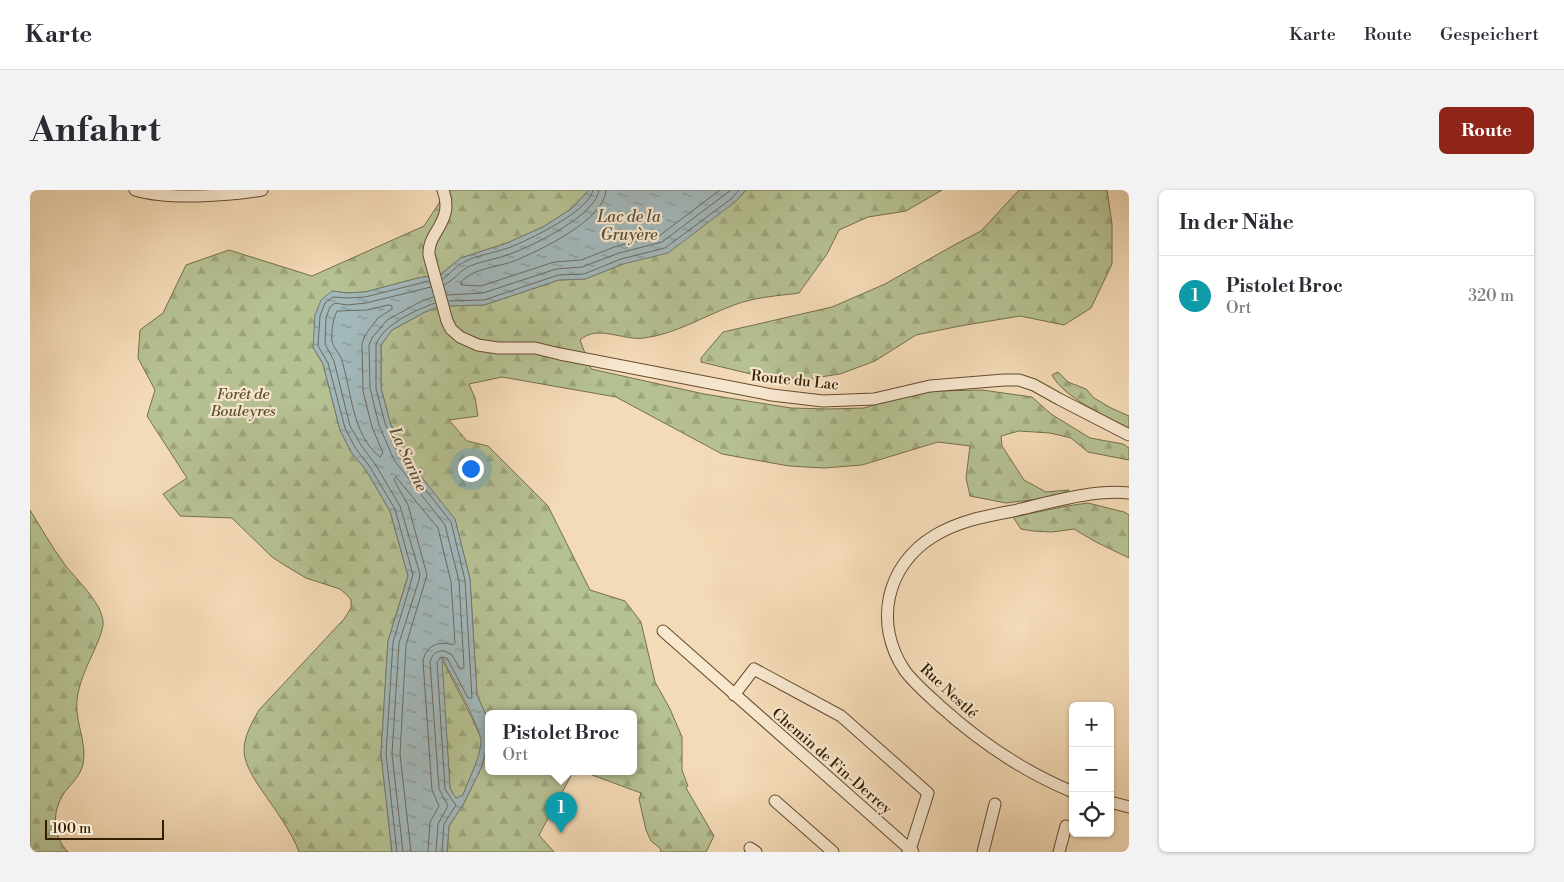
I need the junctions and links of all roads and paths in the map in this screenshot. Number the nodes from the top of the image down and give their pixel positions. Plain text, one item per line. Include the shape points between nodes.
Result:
1 (135, 190) edge
2 (262, 190) edge
3 (443, 190) edge
4 (1129, 435) edge
5 (1129, 493) edge
6 (663, 631) dead end
7 (734, 695) junction
8 (1069, 790) edge
9 (775, 801) dead end
10 (1114, 803) edge
11 (995, 804) dead end
12 (1129, 807) edge
13 (1066, 826) dead end
14 (911, 851) edge
15 (832, 852) edge
16 (983, 852) edge
17 (1059, 852) edge

1 - 2 street via 181,195
3 - 4 street, Route du Lac via 445,214 429,247 429,259 451,329 478,345 535,348 772,395 823,401 874,400 930,386 1019,380
5 - 8 street, Rue Nestlé via 1095,494 1050,503 972,520 944,530 906,560 892,587 889,601 887,614 894,650 905,671 922,690 960,724 1010,760
6 - 7 street, Chemin de Fin-Derrey
7 - 14 street, Chemin de Fin-Derrey
7 - 14 street, Chemin de Fin-Derrey via 754,669 841,716 921,786 928,793
9 - 15 street
10 - 12 street
11 - 16 street
13 - 17 street

